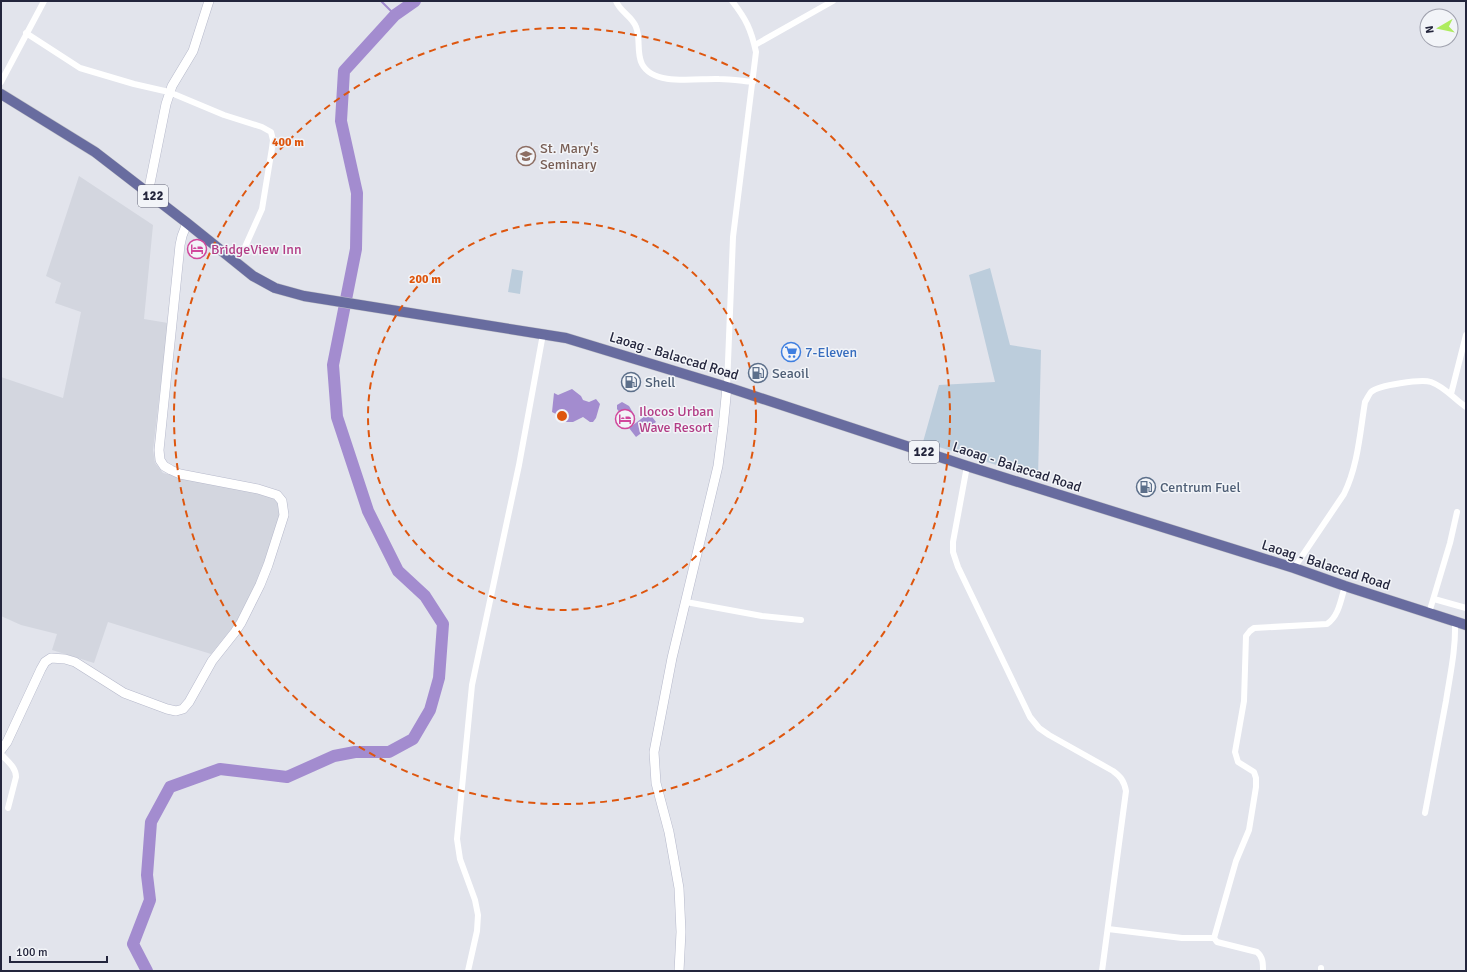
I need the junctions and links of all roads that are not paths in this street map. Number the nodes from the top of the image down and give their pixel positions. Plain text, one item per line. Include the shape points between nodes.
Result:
1 (44, 1) edge
2 (210, 1) edge
3 (616, 1) edge
4 (732, 1) edge
5 (833, 1) edge
6 (26, 33) junction
7 (754, 45) junction
8 (1, 82) edge
9 (753, 82) junction
10 (169, 92) junction
11 (1, 94) edge
12 (148, 193) junction
13 (187, 223) junction
14 (234, 261) junction
15 (543, 334) junction
16 (1466, 335) edge
17 (727, 387) junction
18 (1451, 394) junction
19 (1466, 407) edge
20 (967, 466) junction
21 (1457, 512) dead end
22 (1294, 568) junction
23 (1345, 586) junction
24 (1434, 599) junction
25 (686, 602) junction
26 (1466, 608) edge
27 (1429, 613) junction
28 (801, 620) dead end
29 (1456, 622) junction
30 (1466, 625) edge
31 (1, 750) edge
32 (1, 754) edge
33 (8, 808) dead end
34 (1424, 813) dead end
35 (1108, 929) junction
36 (1214, 938) junction
37 (468, 971) edge
38 (679, 971) edge
39 (1102, 971) edge
40 (1263, 971) edge

1 - 6 street
2 - 10 street via 193,52
3 - 9 street via 618,7 633,20 638,36 639,57 646,71 654,76
4 - 7 street via 750,29
5 - 7 street
6 - 8 street
6 - 10 street via 80,68 127,83
7 - 9 street via 756,52
9 - 17 street via 733,237
10 - 12 street
10 - 14 street via 271,132 272,148 262,209 245,247
11 - 12 main road, Laoag - Balaccad Road / 122 via 89,148
12 - 13 main road, Laoag - Balaccad Road / 122
13 - 14 main road, Laoag - Balaccad Road / 122
13 - 31 street via 180,252 160,460 164,466 180,474 258,489 277,496 282,501 284,514 268,565 241,622 212,661 183,708 176,711 167,710 124,693 75,662 52,658 40,669
14 - 15 main road, Laoag - Balaccad Road / 122 via 265,284 304,296
15 - 17 main road, Laoag - Balaccad Road / 122 via 588,344
15 - 37 street via 519,465 472,685 457,839 460,859 478,915
16 - 18 street
17 - 20 main road, Laoag - Balaccad Road / 122
17 - 25 street via 718,466
18 - 19 street
18 - 22 street via 1423,381 1385,385 1370,392 1365,402 1349,485
20 - 22 main road, Laoag - Balaccad Road / 122
20 - 35 street via 953,552 1030,717 1049,736 1113,771 1125,783
21 - 24 street
22 - 23 main road, Laoag - Balaccad Road / 122
23 - 27 main road, Laoag - Balaccad Road / 122
23 - 36 street via 1336,615 1327,624 1254,628 1246,636 1244,701 1235,752 1238,762 1254,772 1256,787 1249,830 1236,861
24 - 26 street
24 - 27 street
25 - 28 street via 762,616
25 - 38 street via 672,658 654,752 656,783 669,832 679,888
27 - 29 main road, Laoag - Balaccad Road / 122
29 - 30 main road, Laoag - Balaccad Road / 122
29 - 34 street via 1452,666
32 - 33 street via 16,772
35 - 36 street via 1182,938
35 - 39 street
36 - 40 street via 1218,942 1257,952 1261,956

